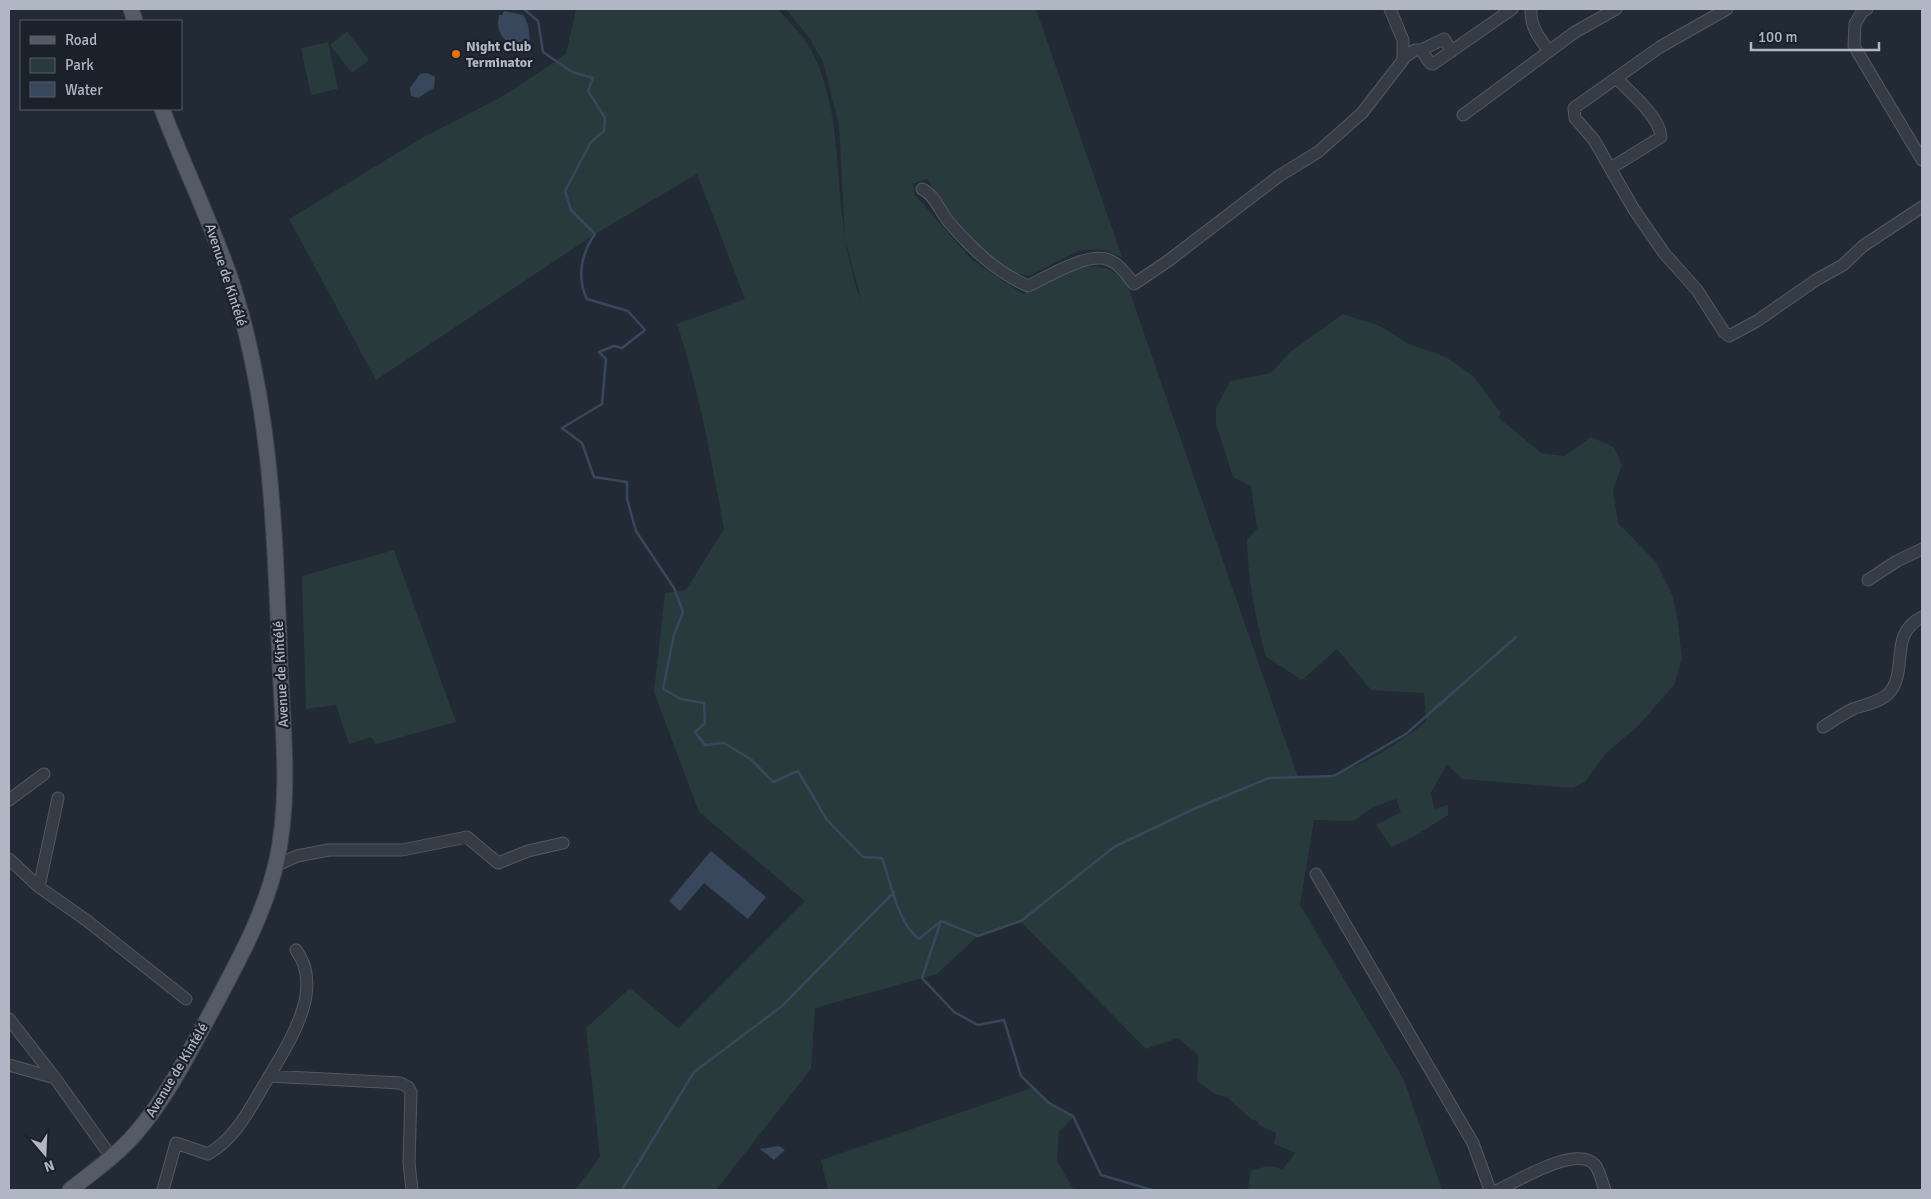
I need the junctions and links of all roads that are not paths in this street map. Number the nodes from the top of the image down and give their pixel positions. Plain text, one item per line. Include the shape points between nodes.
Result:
1 (1390, 9) edge
2 (1512, 9) edge
3 (1530, 9) edge
4 (1616, 9) edge
5 (1727, 9) edge
6 (1867, 9) edge
7 (1422, 50) junction
8 (1452, 51) junction
9 (1549, 51) junction
10 (1403, 58) junction
11 (1616, 78) junction
12 (162, 110) edge
13 (1463, 115) dead end
14 (1922, 160) edge
15 (1611, 168) junction
16 (922, 189) dead end
17 (1922, 207) edge
18 (1922, 549) edge
19 (1868, 580) dead end
20 (1922, 618) edge
21 (1823, 727) dead end
22 (44, 774) dead end
23 (58, 798) dead end
24 (9, 800) edge
25 (563, 843) dead end
26 (9, 859) edge
27 (275, 866) junction
28 (1316, 874) dead end
29 (38, 887) junction
30 (296, 950) dead end
31 (186, 999) dead end
32 (9, 1019) edge
33 (9, 1065) edge
34 (269, 1076) junction
35 (55, 1078) junction
36 (112, 1158) junction
37 (70, 1190) edge
38 (163, 1190) edge
39 (412, 1190) edge
40 (1490, 1190) edge
41 (1498, 1190) edge
42 (1605, 1190) edge

1 - 10 street via 1403,40
2 - 8 street
3 - 9 street via 1530,20
4 - 9 street
5 - 11 street via 1660,47
6 - 14 street via 1855,24 1854,46
7 - 8 street via 1444,39
7 - 8 street via 1433,64
7 - 10 street via 1415,50
9 - 13 street
10 - 16 street via 1362,113 1318,152 1279,176 1134,284 1122,267 1108,259 1094,258 1028,286 999,271 983,258 947,220 928,191
11 - 15 street via 1574,108 1575,118 1594,140
11 - 15 street via 1641,103 1660,130 1661,137
12 - 27 main road, Avenue de Kintélé via 232,284 256,377 263,422 274,534 285,766 284,806
15 - 17 street via 1644,225 1730,336 1843,265 1863,246
18 - 19 street
20 - 21 street via 1915,621 1900,640 1897,680 1887,695 1851,710
22 - 24 street
23 - 29 street
25 - 27 street via 528,851 498,863 467,837 402,850 329,850 297,856
26 - 29 street
27 - 36 main road, Avenue de Kintélé via 261,914 183,1063 148,1118
28 - 40 street via 1473,1143
29 - 31 street via 86,920
30 - 34 street via 305,966 304,1005 296,1031
32 - 35 street
33 - 35 street
34 - 38 street via 238,1128 217,1149 208,1154 176,1143
34 - 39 street via 400,1083 408,1087 411,1092 409,1163
35 - 36 street
36 - 37 main road, Avenue de Kintélé
41 - 42 street via 1576,1157 1595,1165

